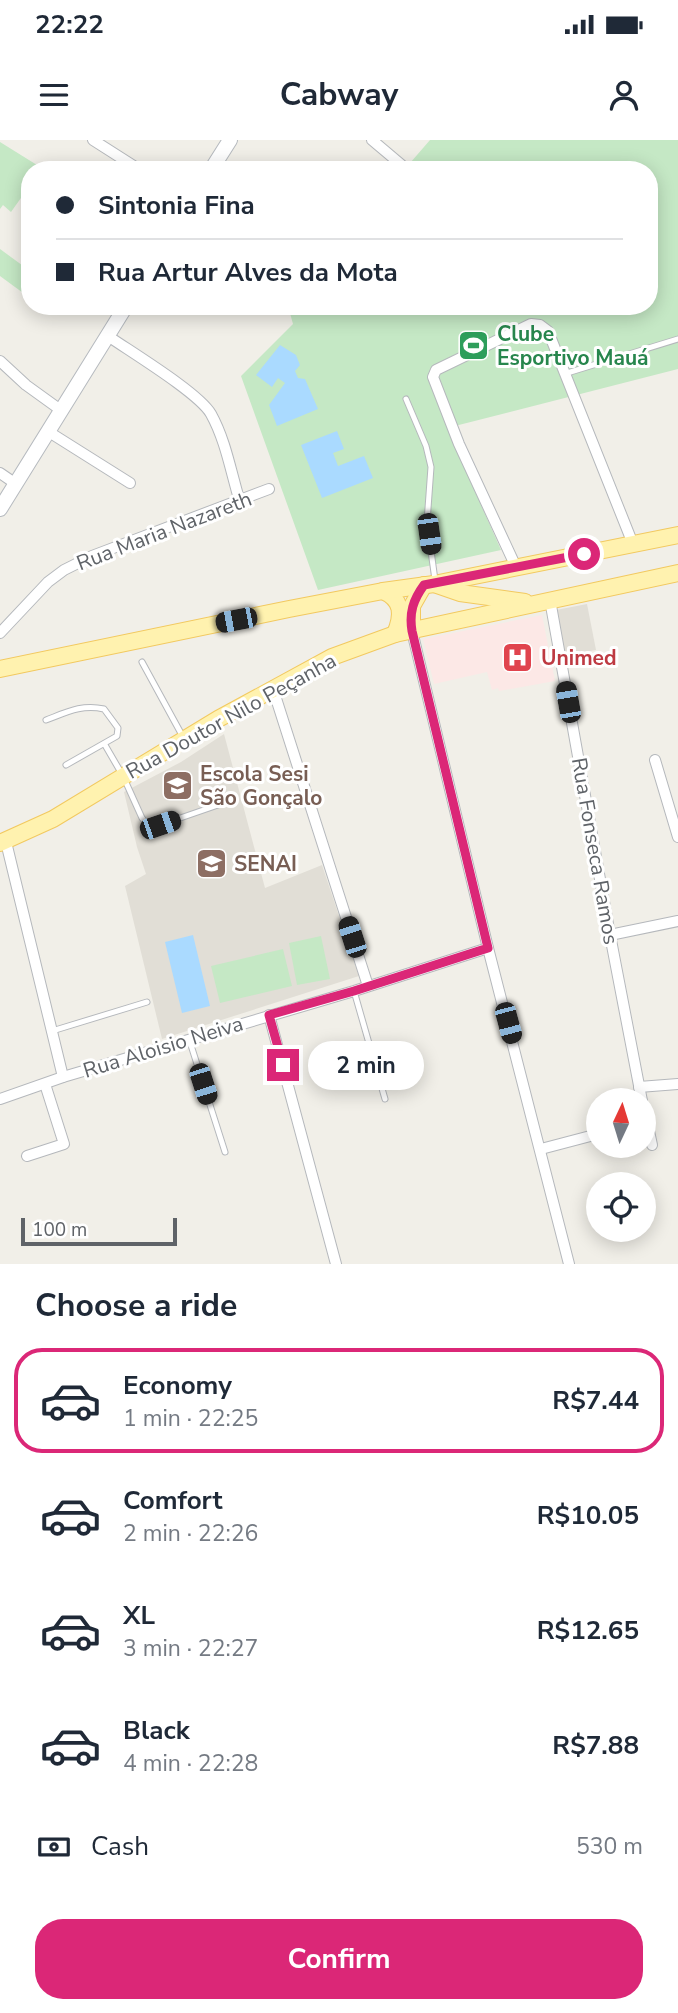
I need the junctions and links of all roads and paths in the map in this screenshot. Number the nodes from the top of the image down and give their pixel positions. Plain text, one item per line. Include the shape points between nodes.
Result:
1 (93, 140) edge
2 (230, 140) edge
3 (372, 140) edge
4 (126, 161) edge
5 (217, 161) edge
6 (397, 161) edge
7 (121, 315) edge
8 (108, 336) junction
9 (678, 339) edge
10 (0, 361) edge
11 (565, 374) junction
12 (406, 399) dead end
13 (62, 411) junction
14 (49, 432) junction
15 (0, 473) edge
16 (130, 483) dead end
17 (16, 484) junction
18 (269, 489) dead end
19 (240, 502) junction
20 (0, 509) edge
21 (678, 535) edge
22 (633, 544) junction
23 (516, 567) junction
24 (678, 573) edge
25 (436, 586) junction
26 (383, 591) junction
27 (550, 600) junction
28 (531, 603) junction
29 (451, 624) junction
30 (412, 631) junction
31 (0, 633) edge
32 (395, 634) junction
33 (142, 662) dead end
34 (0, 669) edge
35 (273, 689) junction
36 (46, 720) dead end
37 (184, 740) junction
38 (105, 745) junction
39 (655, 761) dead end
40 (66, 765) dead end
41 (123, 776) junction
42 (218, 805) dead end
43 (678, 837) edge
44 (3, 842) edge
45 (678, 920) edge
46 (610, 935) junction
47 (488, 948) junction
48 (368, 986) junction
49 (354, 991) junction
50 (147, 1002) dead end
51 (269, 1015) junction
52 (52, 1031) junction
53 (189, 1039) junction
54 (63, 1077) junction
55 (45, 1084) junction
56 (678, 1084) edge
57 (639, 1087) joint
58 (0, 1099) edge
59 (385, 1099) dead end
60 (586, 1137) edge
61 (541, 1149) junction
62 (225, 1152) dead end
63 (27, 1156) dead end
64 (336, 1264) edge
65 (569, 1264) edge

1 - 4 street
2 - 5 street
3 - 6 street
7 - 8 street
8 - 13 street
8 - 19 street via 202,402 220,437
9 - 11 lane
10 - 13 street
11 - 22 street
11 - 23 street via 548,331 531,324 436,370 433,382
12 - 25 lane via 431,467 427,522
13 - 14 street
14 - 16 street
14 - 17 street
15 - 17 street
17 - 20 street
18 - 19 street, Rua Maria Nazareth
19 - 31 street, Rua Maria Nazareth via 64,570
21 - 22 main road
22 - 23 main road
23 - 25 main road
24 - 27 main road, Rua Doutor Nilo Peçanha
25 - 26 main road
25 - 28 main road
25 - 29 main road via 457,599
25 - 30 main road via 412,607
26 - 32 main road via 400,606
26 - 34 main road
27 - 28 main road, Rua Doutor Nilo Peçanha
27 - 46 street, Rua Fonseca Ramos
28 - 29 main road, Rua Doutor Nilo Peçanha
29 - 30 main road, Rua Doutor Nilo Peçanha
30 - 32 main road, Rua Doutor Nilo Peçanha
30 - 47 street
32 - 35 main road, Rua Doutor Nilo Peçanha via 332,657
33 - 37 lane
35 - 37 main road, Rua Doutor Nilo Peçanha
35 - 48 street
36 - 38 lane via 78,707 104,709 118,728 117,736
37 - 41 main road, Rua Doutor Nilo Peçanha
38 - 40 lane
38 - 41 lane
39 - 43 street
41 - 42 lane via 149,826
41 - 44 main road, Rua Doutor Nilo Peçanha via 53,819
44 - 52 street
45 - 46 street
46 - 57 street, Rua Fonseca Ramos
47 - 48 street, Rua Aloisio Neiva
47 - 61 street
48 - 49 street, Rua Aloisio Neiva
49 - 51 street, Rua Aloisio Neiva
49 - 59 lane
50 - 52 lane
51 - 53 street, Rua Aloisio Neiva
51 - 64 street
52 - 54 street
53 - 54 street, Rua Aloisio Neiva
53 - 62 lane
54 - 55 street, Rua Aloisio Neiva
55 - 58 street, Rua Aloisio Neiva
55 - 63 street via 64,1144
56 - 57 street
60 - 61 street
61 - 65 street

